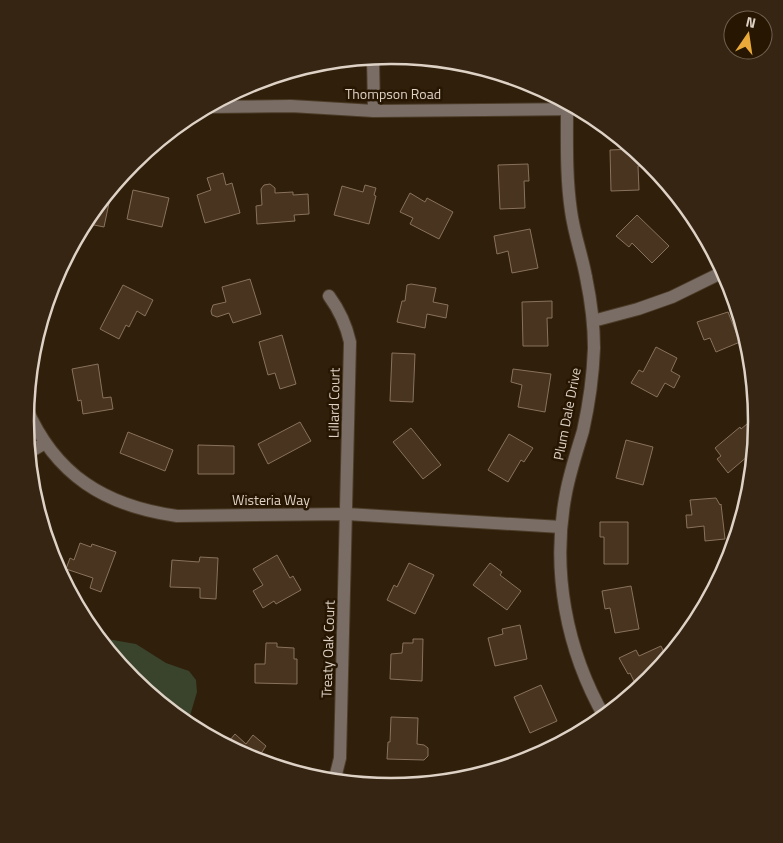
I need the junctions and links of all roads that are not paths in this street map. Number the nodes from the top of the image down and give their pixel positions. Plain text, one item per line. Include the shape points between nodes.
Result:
1 (373, 65) edge
2 (222, 107) edge
3 (565, 109) edge
4 (374, 111) junction
5 (573, 114) edge
6 (717, 275) edge
7 (329, 296) dead end
8 (593, 322) junction
9 (34, 425) edge
10 (45, 443) junction
11 (35, 449) edge
12 (347, 514) junction
13 (561, 527) junction
14 (601, 711) edge
15 (336, 774) edge

1 - 4 street
2 - 4 street, Thompson Road via 291,106
3 - 4 street, Thompson Road
5 - 8 street, Plum Dale Drive via 567,172 571,211
6 - 8 street via 672,297
7 - 12 street, Lillard Court via 346,324 350,342
8 - 13 street, Plum Dale Drive via 590,390
9 - 10 street, Wisteria Way
10 - 11 street
10 - 12 street, Wisteria Way via 88,486 122,504 149,512 177,516
12 - 13 street, Wisteria Way
12 - 15 street, Treaty Oak Court via 340,758
13 - 14 street, Plum Dale Drive via 560,572 566,616 575,652

